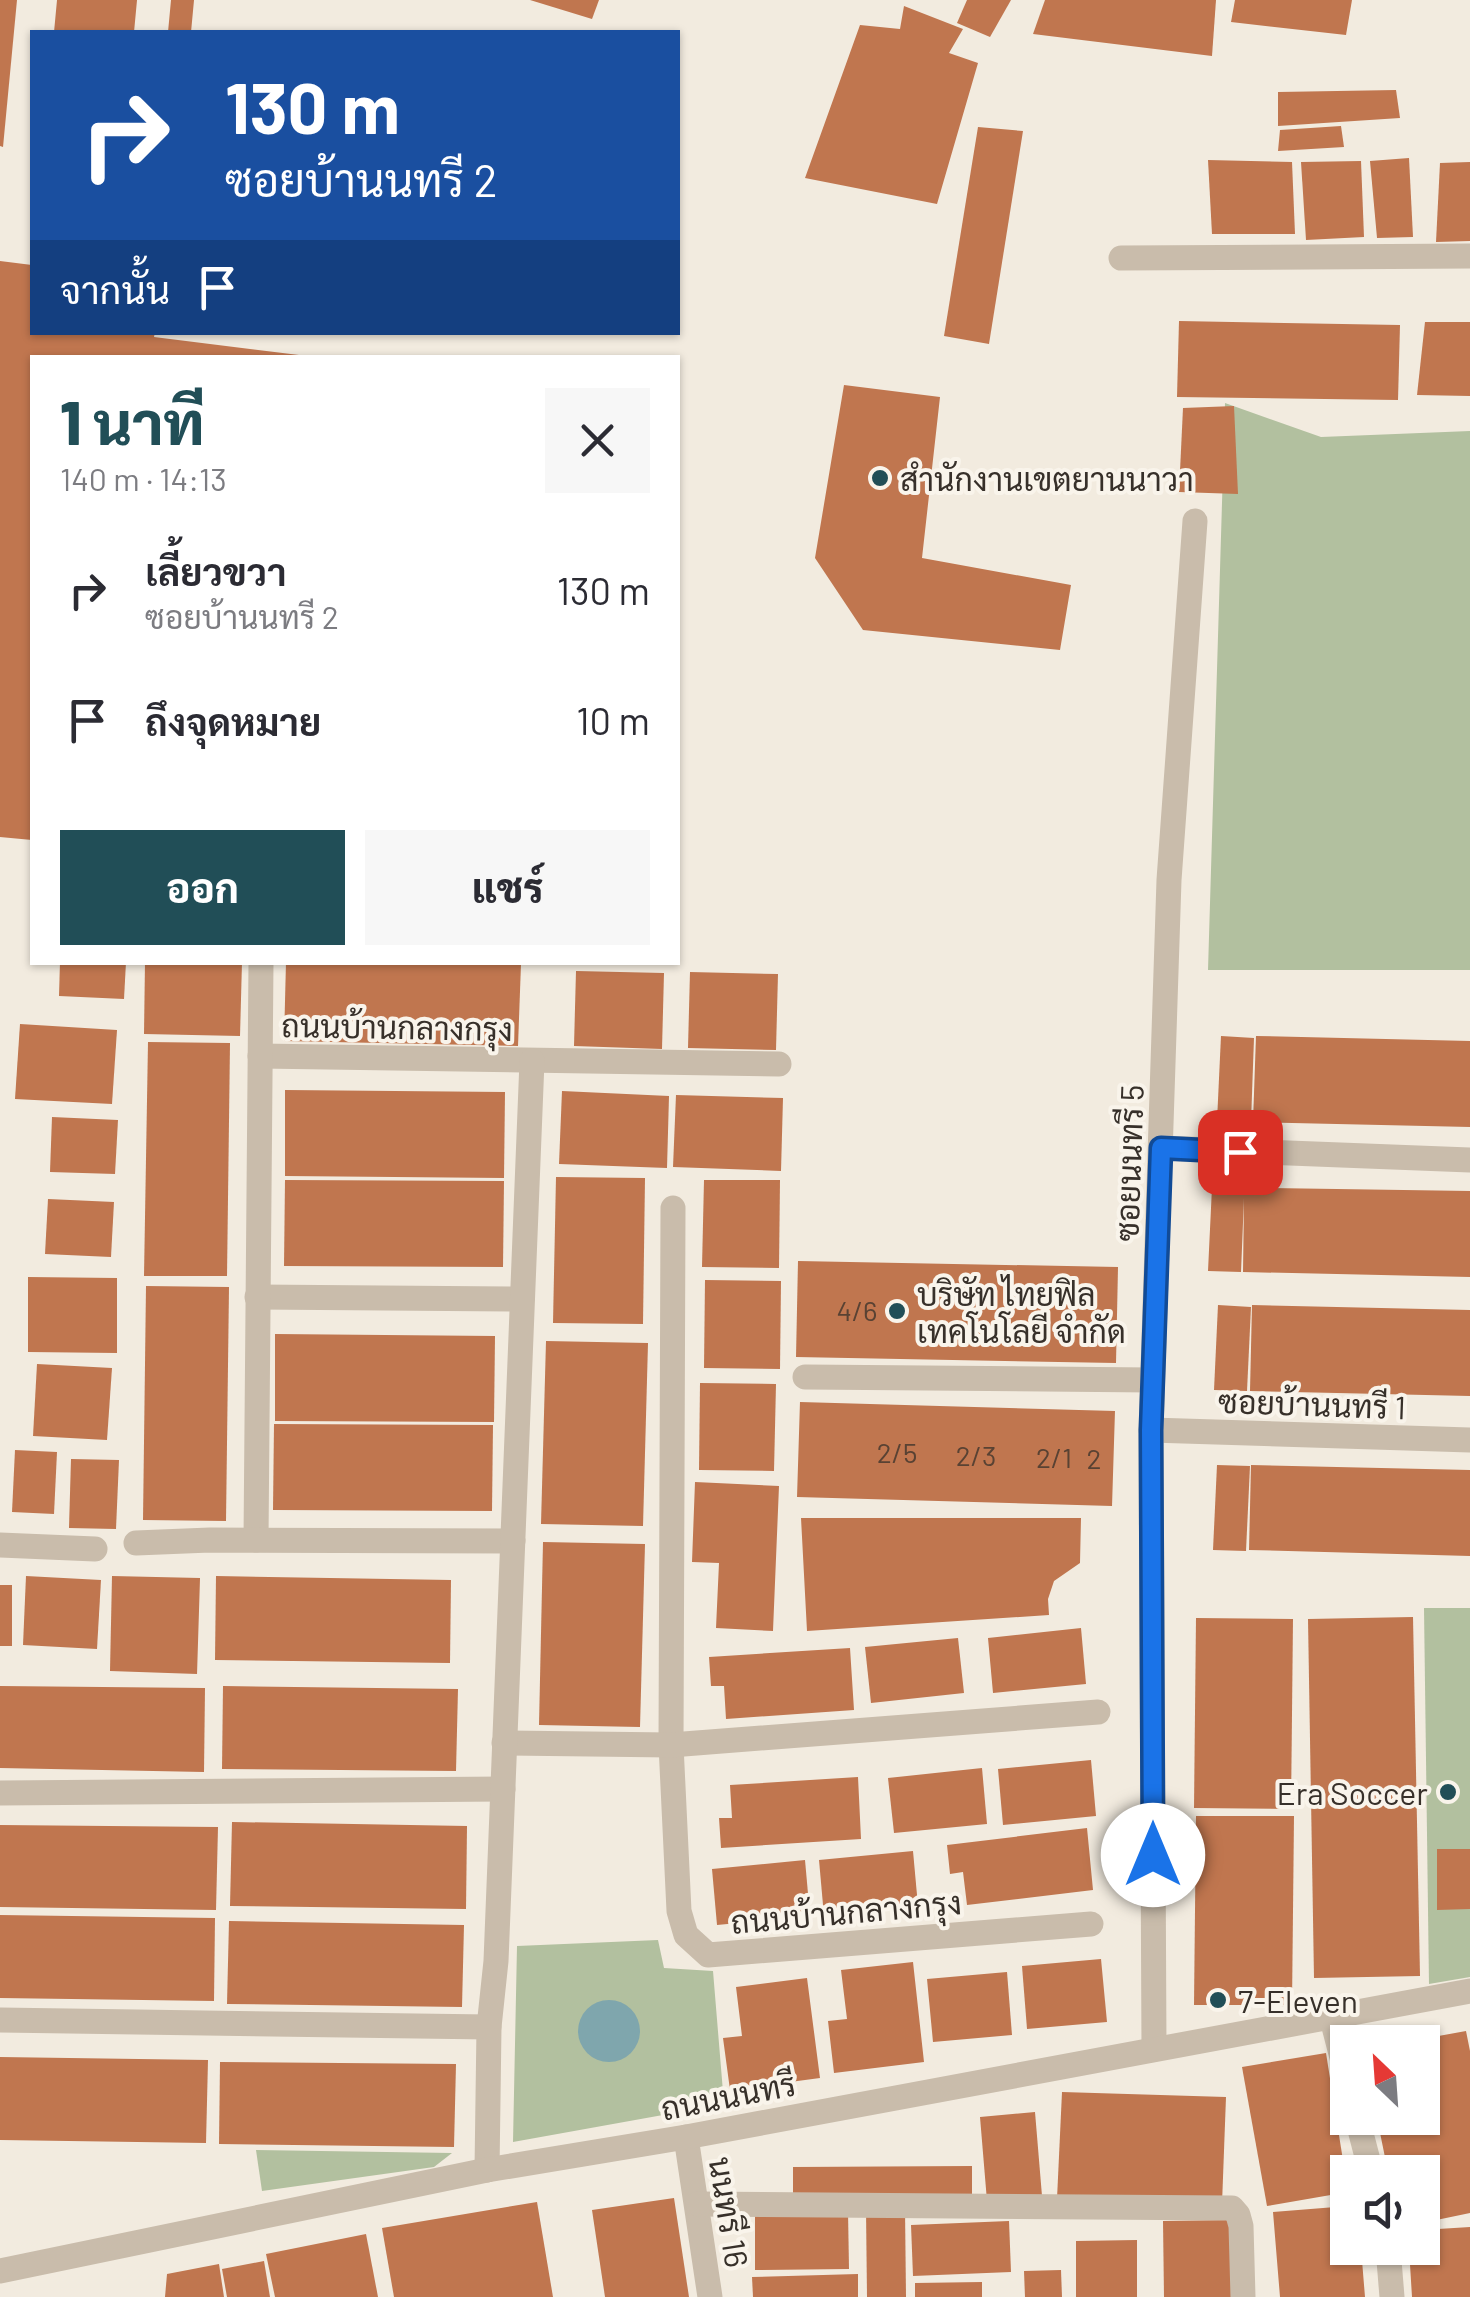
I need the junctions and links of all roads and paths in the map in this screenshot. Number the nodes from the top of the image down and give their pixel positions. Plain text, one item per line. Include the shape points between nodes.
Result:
1 (1470, 256) edge
2 (1121, 258) dead end
3 (1195, 521) dead end
4 (261, 965) edge
5 (260, 1056) junction
6 (532, 1060) junction
7 (779, 1064) dead end
8 (1161, 1148) junction
9 (1470, 1160) edge
10 (673, 1208) dead end
11 (257, 1297) junction
12 (522, 1299) junction
13 (806, 1377) dead end
14 (1152, 1380) junction
15 (1151, 1430) junction
16 (1470, 1440) edge
17 (256, 1540) junction
18 (513, 1542) junction
19 (136, 1543) dead end
20 (0, 1544) edge
21 (94, 1549) dead end
22 (1098, 1712) dead end
23 (504, 1743) junction
24 (671, 1745) junction
25 (503, 1789) junction
26 (0, 1793) edge
27 (1091, 1924) dead end
28 (1470, 1991) edge
29 (1331, 2015) junction
30 (0, 2020) edge
31 (1334, 2025) edge
32 (489, 2027) junction
33 (1154, 2048) junction
34 (686, 2137) junction
35 (488, 2170) junction
36 (698, 2204) junction
37 (1389, 2265) edge
38 (0, 2271) edge
39 (710, 2297) edge
40 (1243, 2297) edge
41 (1392, 2297) edge

1 - 2 street
3 - 8 street, ซอยนนทรี 5 via 1169,880
4 - 5 street, ถนนบ้านกลางกรุง
5 - 6 street, ถนนบ้านกลางกรุง
5 - 11 street, ถนนบ้านกลางกรุง
6 - 7 street, ถนนบ้านกลางกรุง
6 - 12 street, ถนนบ้านกลางกรุง
8 - 9 street
8 - 14 street, ซอยนนทรี 5
10 - 24 street, ถนนบ้านกลางกรุง
11 - 12 street
11 - 17 street, ถนนบ้านกลางกรุง
12 - 18 street, ถนนบ้านกลางกรุง
13 - 14 street
14 - 15 street, ซอยนนทรี 5
15 - 16 street, ซอยบ้านนทรี 1
15 - 33 street, ซอยนนทรี 5
17 - 18 street
17 - 19 street
18 - 23 street, ถนนบ้านกลางกรุง
20 - 21 street
22 - 24 street
23 - 24 street
23 - 25 street, ถนนบ้านกลางกรุง
24 - 27 street, ถนนบ้านกลางกรุง via 679,1911 686,1936 708,1955
25 - 26 street
25 - 32 street, ถนนบ้านกลางกรุง
28 - 29 street, ถนนนนทรี
29 - 31 street
29 - 33 street, ถนนนนทรี
30 - 32 street
32 - 35 street, ถนนบ้านกลางกรุง
33 - 34 street, ถนนนนทรี
34 - 35 street, ถนนนนทรี
34 - 36 street, นนทรี 16
35 - 38 street, ถนนนนทรี
36 - 39 street, นนทรี 16
36 - 40 street via 1232,2208 1241,2226
37 - 41 street

